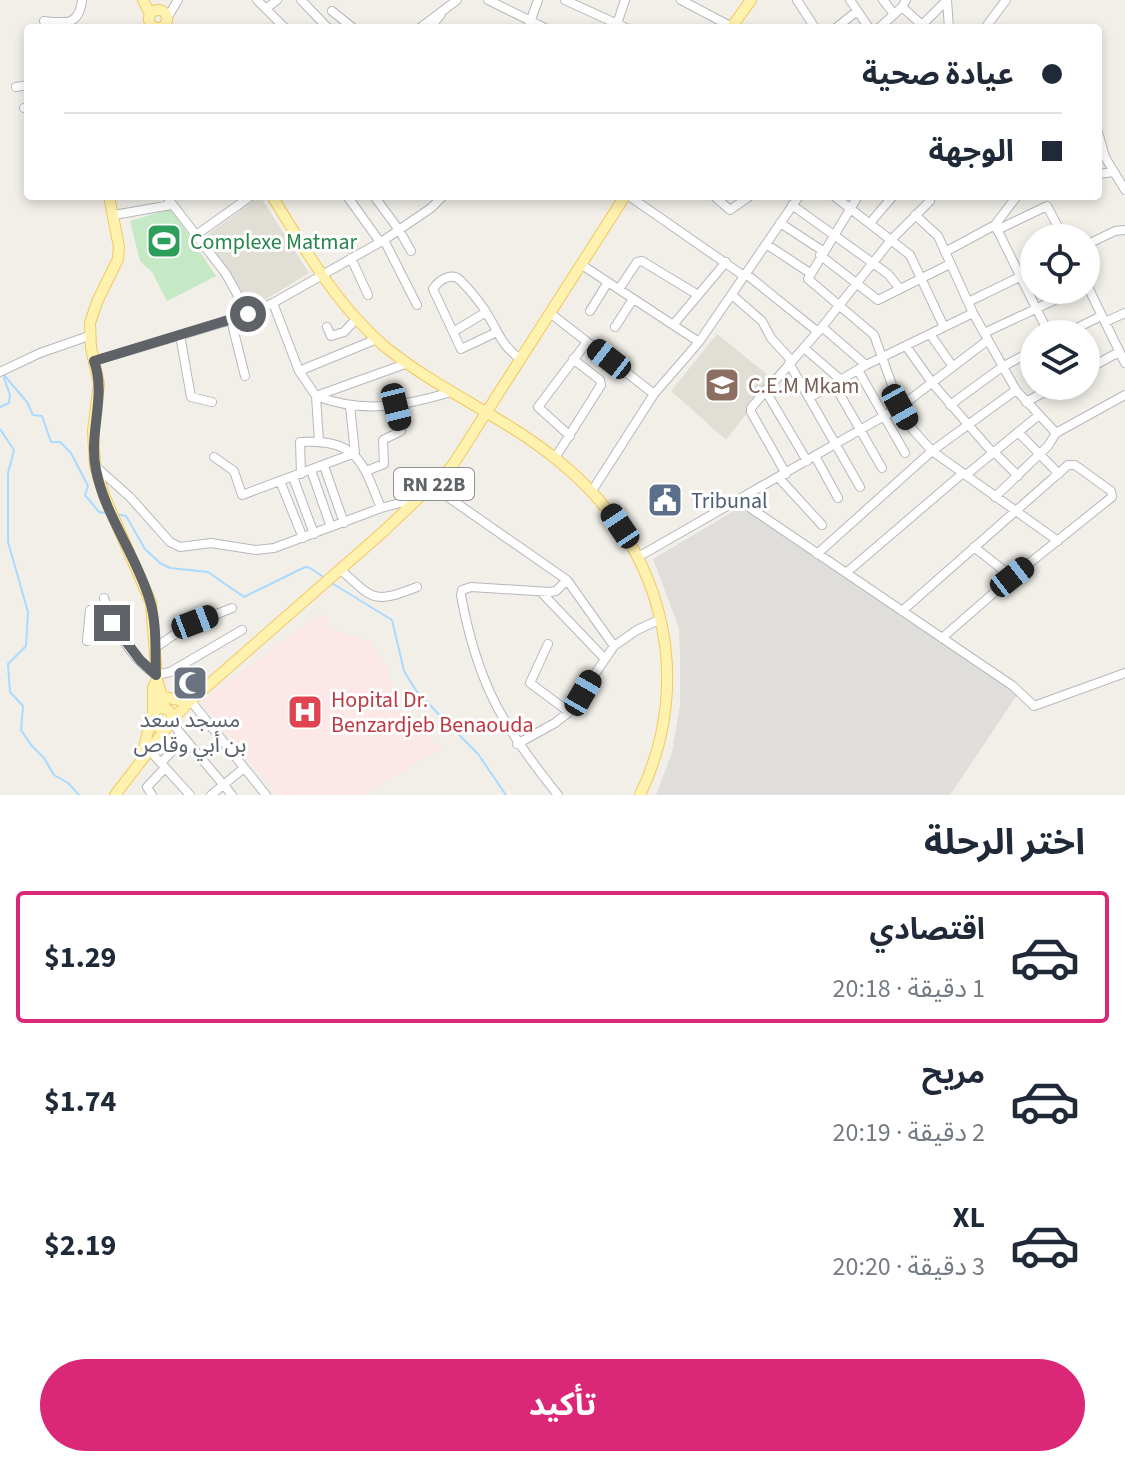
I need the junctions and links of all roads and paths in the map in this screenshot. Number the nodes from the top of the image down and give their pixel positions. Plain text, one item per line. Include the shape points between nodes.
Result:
1 (82, 0) edge
2 (143, 0) edge
3 (149, 0) edge
4 (169, 0) edge
5 (178, 0) edge
6 (257, 0) edge
7 (277, 0) edge
8 (301, 0) edge
9 (457, 0) edge
10 (488, 0) edge
11 (538, 0) edge
12 (565, 0) edge
13 (625, 0) edge
14 (681, 0) edge
15 (750, 0) edge
16 (797, 0) edge
17 (850, 0) edge
18 (883, 0) edge
19 (947, 0) edge
20 (1006, 0) edge
21 (904, 4) edge
22 (266, 9) junction
23 (332, 11) dead end
24 (857, 11) junction
25 (441, 13) junction
26 (894, 14) junction
27 (158, 20) edge
28 (44, 21) dead end
29 (281, 24) edge
30 (324, 24) edge
31 (348, 24) edge
32 (425, 24) edge
33 (433, 24) edge
34 (527, 24) edge
35 (529, 24) edge
36 (613, 24) edge
37 (620, 24) edge
38 (725, 24) edge
39 (733, 24) edge
40 (812, 24) edge
41 (843, 24) edge
42 (866, 24) edge
43 (883, 24) edge
44 (918, 24) edge
45 (923, 24) edge
46 (949, 24) edge
47 (988, 24) edge
48 (24, 86) edge
49 (16, 87) dead end
50 (1102, 146) edge
51 (1114, 172) junction
52 (1102, 174) edge
53 (1125, 190) edge
54 (110, 200) edge
55 (168, 200) edge
56 (233, 200) edge
57 (246, 200) edge
58 (275, 200) edge
59 (350, 200) edge
60 (377, 200) edge
61 (435, 200) edge
62 (624, 200) edge
63 (633, 200) edge
64 (719, 200) edge
65 (744, 200) edge
66 (796, 200) edge
67 (839, 200) edge
68 (855, 200) edge
69 (890, 200) edge
70 (926, 200) edge
71 (1014, 200) edge
72 (171, 205) junction
73 (792, 205) junction
74 (237, 207) junction
75 (849, 208) junction
76 (114, 215) junction
77 (915, 215) junction
78 (780, 223) junction
79 (870, 223) junction
80 (1057, 224) edge
81 (996, 227) junction
82 (399, 230) junction
83 (1125, 230) edge
84 (834, 233) junction
85 (196, 235) junction
86 (1100, 238) edge
87 (891, 240) junction
88 (382, 241) junction
89 (766, 244) junction
90 (411, 251) dead end
91 (945, 252) junction
92 (822, 253) junction
93 (351, 258) junction
94 (726, 262) junction
95 (873, 262) junction
96 (950, 264) junction
97 (582, 265) junction
98 (810, 273) junction
99 (323, 275) junction
100 (745, 275) junction
101 (1020, 276) joint
102 (922, 278) junction
103 (608, 282) junction
104 (856, 284) junction
105 (619, 289) junction
106 (900, 289) junction
107 (368, 295) dead end
108 (698, 295) junction
109 (732, 295) junction
110 (633, 299) junction
111 (968, 302) junction
112 (273, 303) junction
113 (1034, 304) edge
114 (1045, 304) edge
115 (1096, 304) edge
116 (417, 305) dead end
117 (838, 306) junction
118 (1036, 308) junction
119 (590, 311) dead end
120 (486, 312) junction
121 (550, 313) junction
122 (973, 313) junction
123 (1125, 313) edge
124 (248, 314) junction
125 (357, 318) junction
126 (1103, 319) junction
127 (231, 320) junction
128 (1042, 320) edge
129 (1100, 320) edge
130 (673, 325) junction
131 (327, 327) dead end
132 (615, 327) dead end
133 (944, 327) junction
134 (820, 329) junction
135 (453, 332) junction
136 (497, 332) junction
137 (984, 332) junction
138 (930, 334) junction
139 (180, 335) junction
140 (89, 336) junction
141 (377, 339) junction
142 (587, 342) junction
143 (699, 342) junction
144 (906, 346) junction
145 (804, 348) junction
146 (1119, 352) junction
147 (882, 357) junction
148 (1020, 357) edge
149 (520, 359) junction
150 (573, 359) junction
151 (94, 361) junction
152 (791, 362) junction
153 (1100, 362) edge
154 (408, 363) junction
155 (1125, 363) edge
156 (953, 367) junction
157 (1002, 367) junction
158 (862, 368) junction
159 (299, 371) junction
160 (0, 372) edge
161 (245, 376) dead end
162 (837, 382) junction
163 (933, 384) junction
164 (765, 390) junction
165 (1016, 390) junction
166 (451, 392) junction
167 (654, 394) junction
168 (1125, 395) edge
169 (316, 396) junction
170 (809, 398) junction
171 (1030, 400) edge
172 (212, 402) dead end
173 (1026, 402) junction
174 (950, 405) junction
175 (350, 406) junction
176 (396, 407) junction
177 (900, 407) junction
178 (486, 412) junction
179 (1039, 415) junction
180 (884, 416) junction
181 (966, 424) junction
182 (859, 430) junction
183 (1018, 432) junction
184 (1056, 433) junction
185 (570, 436) junction
186 (319, 442) junction
187 (836, 444) junction
188 (932, 451) junction
189 (993, 452) junction
190 (355, 453) junction
191 (905, 453) dead end
192 (1040, 454) junction
193 (214, 457) dead end
194 (555, 458) junction
195 (811, 459) junction
196 (95, 466) junction
197 (324, 466) junction
198 (882, 468) dead end
199 (311, 470) junction
200 (366, 471) junction
201 (965, 474) junction
202 (1059, 474) junction
203 (297, 475) junction
204 (783, 476) junction
205 (1018, 476) junction
206 (280, 481) junction
207 (432, 486) junction
208 (860, 487) dead end
209 (592, 491) junction
210 (995, 497) junction
211 (420, 498) junction
212 (838, 498) dead end
213 (740, 501) junction
214 (381, 508) junction
215 (1016, 512) junction
216 (344, 523) junction
217 (822, 525) dead end
218 (331, 527) junction
219 (314, 534) junction
220 (303, 538) junction
221 (1058, 541) junction
222 (974, 547) junction
223 (817, 554) junction
224 (638, 557) junction
225 (338, 572) junction
226 (846, 573) junction
227 (1012, 577) junction
228 (567, 580) junction
229 (417, 587) dead end
230 (541, 592) junction
231 (104, 598) dead end
232 (232, 608) dead end
233 (902, 611) junction
234 (661, 619) junction
235 (112, 623) junction
236 (242, 630) dead end
237 (942, 638) junction
238 (87, 641) dead end
239 (548, 644) dead end
240 (614, 646) junction
241 (155, 648) junction
242 (604, 658) junction
243 (1125, 673) edge
244 (156, 677) junction
245 (190, 701) junction
246 (165, 705) junction
247 (569, 712) junction
248 (152, 716) junction
249 (171, 723) junction
250 (184, 738) junction
251 (517, 744) junction
252 (150, 751) junction
253 (140, 762) junction
254 (163, 765) junction
255 (244, 768) junction
256 (223, 785) junction
257 (115, 795) edge
258 (152, 795) edge
259 (190, 795) edge
260 (211, 795) edge
261 (232, 795) edge
262 (266, 795) edge
263 (558, 795) edge
264 (640, 795) edge

1 - 28 street via 76,20
2 - 27 main road
3 - 27 main road
4 - 27 main road
5 - 27 street
6 - 22 street
7 - 22 street
8 - 30 street
9 - 25 street
10 - 34 street
11 - 35 street
12 - 36 street
13 - 37 street
14 - 38 street
15 - 39 main road
16 - 40 street
17 - 24 street
18 - 26 street
19 - 45 street
19 - 46 street
20 - 47 street
21 - 26 street
21 - 44 street
22 - 29 street
23 - 31 street
24 - 41 street
24 - 42 street
25 - 32 street
25 - 33 street
26 - 43 street
48 - 49 street
50 - 51 street
51 - 52 street
51 - 53 street
54 - 76 main road
55 - 72 street
56 - 74 street
57 - 74 street
58 - 99 main road
59 - 88 street
60 - 82 street
61 - 82 street
62 - 97 main road, RN 22B
63 - 94 street
64 - 65 street via 730,210
66 - 73 street
67 - 75 street
68 - 75 street
69 - 79 street
70 - 77 street
71 - 81 street
72 - 76 street
72 - 85 street
73 - 78 street
73 - 84 street
74 - 85 street
75 - 79 street
75 - 84 street
76 - 140 main road via 118,259 97,302
77 - 87 street
77 - 91 street via 938,236
78 - 89 street
78 - 92 street
79 - 87 street
80 - 81 street via 1047,206
81 - 91 street
81 - 101 street
82 - 88 street
82 - 90 street
83 - 86 street
84 - 92 street
84 - 95 street
85 - 124 street
87 - 95 street
87 - 102 street via 910,255
88 - 93 street
88 - 116 street
89 - 98 street
89 - 100 street
91 - 96 street
92 - 98 street
92 - 104 street
93 - 99 street
93 - 107 street
94 - 100 street
94 - 108 street
95 - 104 street
95 - 106 street
96 - 102 street
96 - 111 street
97 - 103 street
97 - 121 main road, RN 22B
98 - 117 street via 809,280
99 - 112 street
99 - 125 main road
100 - 109 street
100 - 134 street
101 - 111 street
102 - 106 street
102 - 133 street
103 - 105 street
103 - 119 street
104 - 106 street via 878,300
104 - 117 street
105 - 108 street via 642,261
105 - 110 street
108 - 130 street
109 - 143 street
109 - 152 street via 762,321
110 - 130 street
110 - 132 street
111 - 122 street
112 - 124 street
112 - 159 street
113 - 118 street
114 - 118 street
115 - 126 street
117 - 134 street
117 - 147 street via 874,335
118 - 128 street
118 - 137 street
120 - 135 street
120 - 135 street via 456,276 442,280 433,292
120 - 136 street
121 - 142 street
121 - 149 main road, RN 22B
122 - 133 street
122 - 137 street
123 - 126 street
124 - 127 street
125 - 131 street via 344,332 331,336
125 - 141 main road
126 - 129 street
126 - 146 street
127 - 139 street
127 - 161 street
130 - 143 street
133 - 138 street
134 - 145 street
134 - 158 street
135 - 136 street via 463,349
136 - 149 street
137 - 156 street
137 - 157 street
138 - 144 street
138 - 156 street
139 - 151 street
139 - 172 street via 191,397
140 - 151 main road
140 - 160 street
141 - 154 main road
141 - 159 street
142 - 150 street
142 - 167 street
143 - 167 street
144 - 147 street
144 - 163 street
145 - 152 street
145 - 162 street
146 - 153 street
146 - 155 street
147 - 158 street
147 - 177 street
148 - 157 street
149 - 178 main road, RN 22B
150 - 185 street via 601,385
150 - 185 street via 538,407
151 - 196 main road via 99,384
152 - 164 street
152 - 170 street
154 - 166 main road
154 - 169 street
156 - 163 street
157 - 165 street
157 - 174 street
158 - 162 street
158 - 180 street
159 - 169 street
162 - 170 street
162 - 182 street
163 - 174 street
163 - 177 street
164 - 195 street
164 - 204 street via 751,412
165 - 173 street
165 - 181 street
166 - 176 street
166 - 178 main road
167 - 209 street
168 - 184 street
169 - 175 street
169 - 186 street
170 - 187 street
171 - 173 street
173 - 179 street
174 - 181 street
175 - 176 street
175 - 190 street
176 - 200 street via 401,431 383,440 386,462
177 - 180 street
177 - 188 street
178 - 194 main road
178 - 207 main road, RN 22B via 452,466
179 - 183 street
179 - 184 street
180 - 182 street
180 - 191 street
181 - 188 street
181 - 189 street
182 - 187 street
182 - 198 street
183 - 189 street
183 - 192 street
184 - 192 street
185 - 194 street
186 - 190 street
186 - 203 street via 298,444
187 - 195 street
187 - 208 street
188 - 201 street
188 - 223 street
189 - 201 street
189 - 205 street
190 - 197 street
190 - 200 street
192 - 202 street
192 - 205 street
193 - 206 street via 234,471 242,495
194 - 209 main road
195 - 204 street
195 - 212 street
196 - 220 street via 180,547 224,543 263,550
196 - 241 main road via 151,603
197 - 199 street
197 - 216 street
199 - 203 street
199 - 218 street
200 - 214 street
201 - 210 street
201 - 226 street
202 - 215 street
202 - 221 street via 1071,464 1113,494
203 - 206 street
203 - 219 street
204 - 213 street
204 - 217 street
205 - 210 street
206 - 220 street
207 - 211 main road, RN 22B
207 - 228 street
209 - 224 main road
210 - 215 street
211 - 214 street
211 - 225 main road, RN 22B
213 - 223 street
213 - 224 street
214 - 216 street
215 - 221 street
215 - 222 street
216 - 218 street
218 - 219 street
219 - 220 street
221 - 227 street
222 - 227 street
222 - 233 street
223 - 226 street
224 - 234 main road
225 - 229 street via 373,597 389,598
225 - 245 main road, RN 22B
226 - 233 street
227 - 237 street
228 - 230 street via 556,591
228 - 240 street
230 - 242 street
230 - 251 street via 471,587 461,595 475,657
231 - 235 street
232 - 241 street via 185,627
233 - 237 street
234 - 240 street
234 - 264 main road via 667,671 664,719
235 - 238 street via 90,610
235 - 244 street
236 - 244 street
237 - 243 street via 1034,706
239 - 247 street via 530,683
240 - 242 street
241 - 244 main road
242 - 247 street
244 - 246 main road
244 - 248 main road
245 - 246 main road
245 - 249 main road, RN 22B
245 - 255 street
246 - 248 main road
246 - 249 main road
247 - 251 street
248 - 249 main road via 156,727
248 - 253 main road
249 - 250 street
249 - 252 main road
250 - 254 street
250 - 256 street
251 - 263 street
252 - 253 main road
252 - 254 street
253 - 257 main road
254 - 258 street via 147,787
254 - 259 street
255 - 256 street
255 - 262 street
256 - 260 street
256 - 261 street

